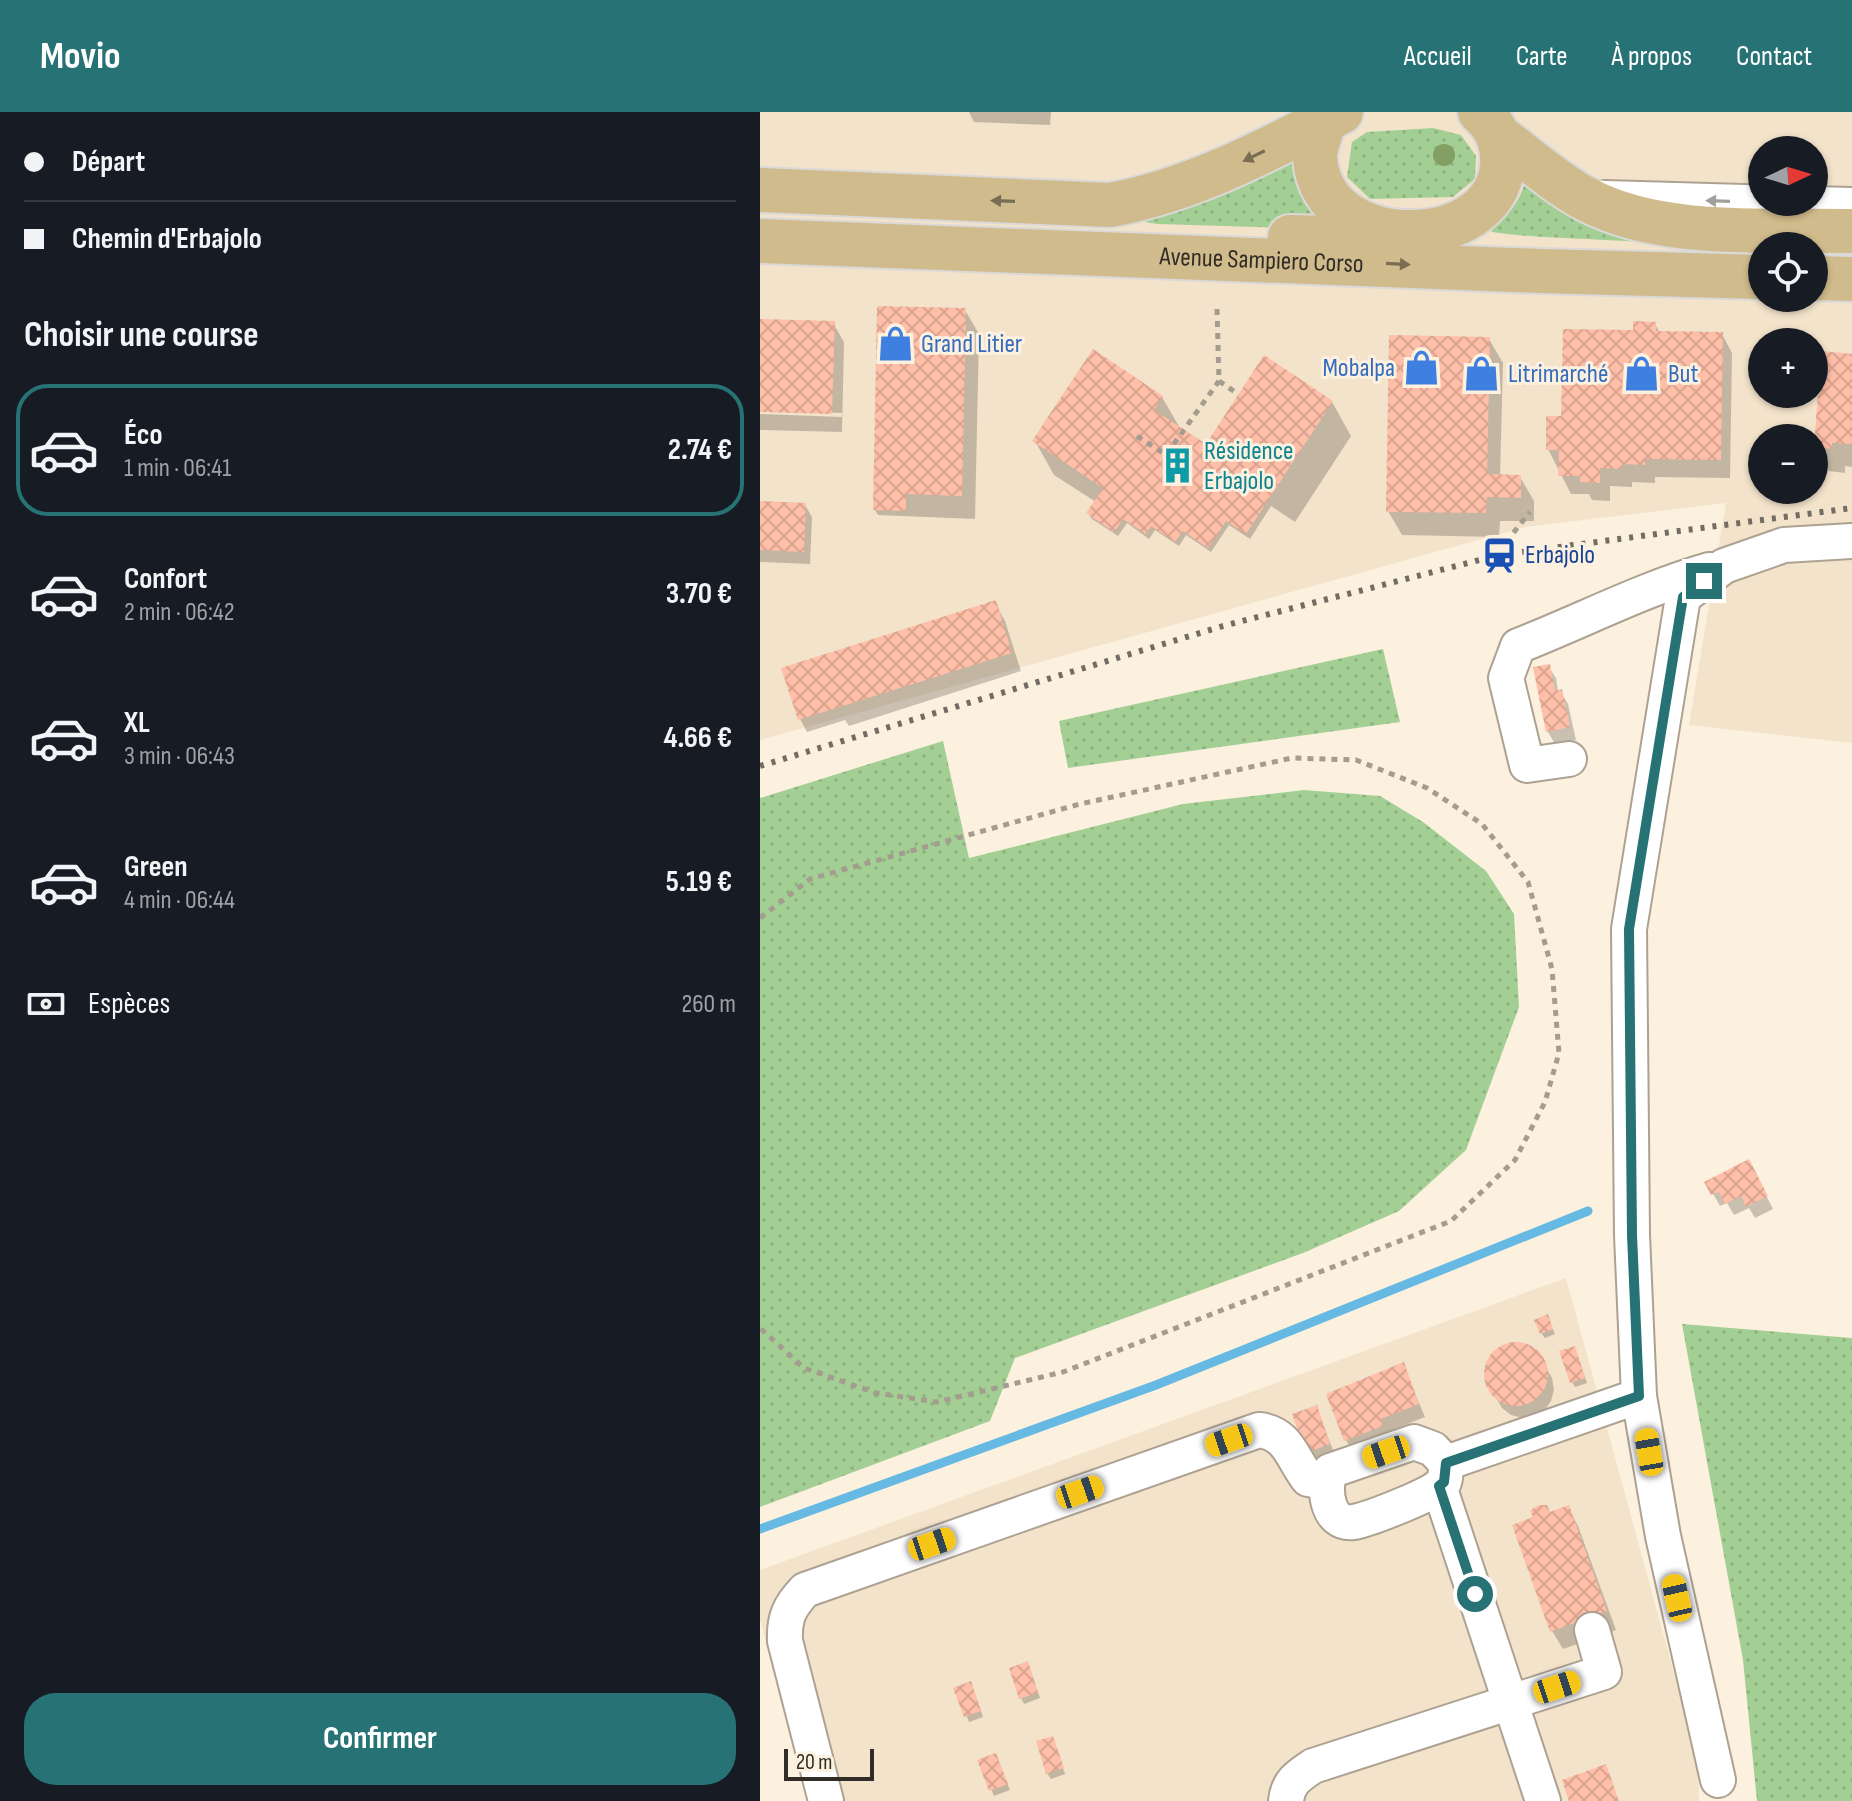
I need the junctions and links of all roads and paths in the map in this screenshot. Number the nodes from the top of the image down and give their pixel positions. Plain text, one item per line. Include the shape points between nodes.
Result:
1 (1333, 117) edge
2 (1490, 125) edge
3 (760, 190) edge
4 (1584, 198) junction
5 (1852, 205) edge
6 (760, 222) edge
7 (1370, 226) junction
8 (1852, 231) edge
9 (1419, 233) junction
10 (760, 241) edge
11 (1748, 253) edge
12 (1828, 257) edge
13 (1852, 258) edge
14 (1748, 277) edge
15 (1828, 278) edge
16 (1852, 279) edge
17 (1217, 309) dead end
18 (1219, 381) junction
19 (1238, 394) dead end
20 (1137, 436) dead end
21 (1530, 512) dead end
22 (1852, 541) edge
23 (1506, 542) dead end
24 (1724, 566) junction
25 (1569, 759) dead end
26 (760, 918) edge
27 (760, 1328) edge
28 (1639, 1396) junction
29 (1443, 1475) junction
30 (1326, 1482) junction
31 (1592, 1630) dead end
32 (1510, 1702) junction
33 (1718, 1780) dead end
34 (826, 1801) edge
35 (1286, 1801) edge
36 (1543, 1801) edge

1 -> 3 main road via 1194,183 1110,205
1 - 7 main road via 1315,154 1319,179 1327,198
2 - 4 main road
2 - 9 main road via 1503,162 1491,201 1449,227
5 -> 4 street
4 - 8 main road via 1622,215 1657,222
6 - 7 main road, Avenue Sampiero Corso via 1327,238
7 - 9 main road
9 - 11 main road via 1480,242
10 -> 14 main road, Avenue Sampiero Corso
12 - 13 main road
15 - 16 main road
17 - 18 path
18 - 19 path
18 - 20 path via 1166,455
21 - 23 path
22 - 24 street via 1784,545
24 - 25 street via 1665,582 1518,646 1506,678 1527,765
24 - 28 street via 1683,597 1629,929
26 - 27 path via 810,879 1080,804 1292,758 1356,760 1427,788 1482,824 1528,882 1552,969 1559,1053 1545,1102 1515,1160 1451,1221 1063,1372 937,1402 876,1393 804,1368
28 - 29 street
28 - 33 street via 1663,1536
29 - 30 street via 1433,1449 1414,1442 1330,1471
29 - 30 street via 1433,1493 1352,1522 1337,1518 1329,1506
29 - 32 street
30 - 34 street via 1308,1479 1281,1438 1259,1430 805,1590 790,1605 785,1641
31 - 32 street via 1604,1672
32 - 35 street via 1313,1766 1295,1777
32 - 36 street

